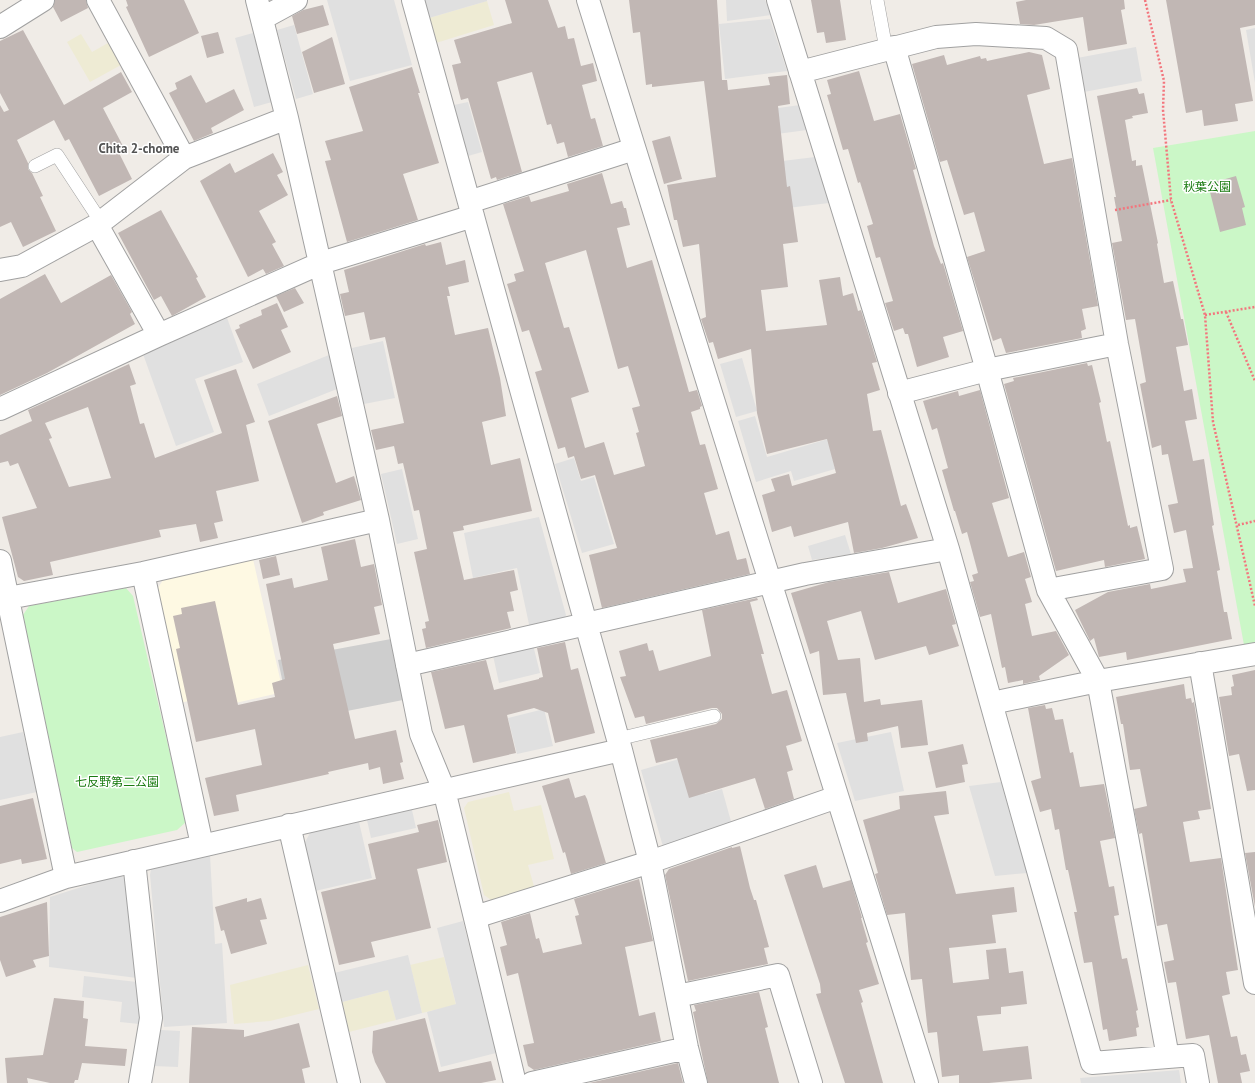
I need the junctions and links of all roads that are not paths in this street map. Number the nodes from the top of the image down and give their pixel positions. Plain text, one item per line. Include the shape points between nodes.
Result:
1 (43, 0) edge
2 (98, 0) edge
3 (296, 0) edge
4 (413, 0) edge
5 (588, 0) edge
6 (778, 0) edge
7 (877, 0) edge
8 (260, 9) edge
9 (0, 26) edge
10 (890, 48) junction
11 (800, 72) junction
12 (287, 118) junction
13 (634, 149) junction
14 (184, 158) junction
15 (35, 166) dead end
16 (471, 209) junction
17 (99, 224) junction
18 (321, 262) junction
19 (0, 270) edge
20 (158, 335) junction
21 (1118, 344) junction
22 (987, 370) junction
23 (899, 393) junction
24 (0, 409) edge
25 (378, 520) junction
26 (948, 549) junction
27 (0, 561) edge
28 (143, 573) junction
29 (770, 582) junction
30 (1048, 590) junction
31 (8, 598) junction
32 (586, 624) junction
33 (1255, 654) edge
34 (1200, 663) junction
35 (407, 665) junction
36 (1098, 681) junction
37 (992, 703) junction
38 (714, 716) dead end
39 (620, 744) junction
40 (444, 790) junction
41 (837, 797) junction
42 (289, 826) junction
43 (202, 845) junction
44 (134, 861) junction
45 (650, 862) junction
46 (66, 877) junction
47 (0, 901) edge
48 (474, 917) junction
49 (1255, 983) edge
50 (677, 996) junction
51 (687, 1048) junction
52 (1168, 1057) junction
53 (140, 1083) edge
54 (349, 1083) edge
55 (515, 1083) edge
56 (532, 1083) edge
57 (696, 1083) edge
58 (811, 1083) edge
59 (927, 1083) edge
60 (1198, 1083) edge

1 - 9 street
2 - 14 street
3 - 8 street
4 - 16 street
5 - 13 street
6 - 11 street
7 - 10 lane
8 - 12 street
10 - 11 street
10 - 21 street via 936,37 976,34 1046,38 1066,50
10 - 22 street
11 - 23 street
12 - 14 street
12 - 18 street
13 - 16 street
13 - 29 street
14 - 17 street
15 - 17 lane via 57,155
16 - 18 street
16 - 32 street
17 - 19 street via 22,266
17 - 20 street
18 - 20 street
18 - 25 street
20 - 24 street
21 - 22 street
21 - 30 street via 1162,569
22 - 23 street
22 - 30 street
23 - 26 street
25 - 28 street
25 - 35 street
26 - 29 street
26 - 37 street
27 - 31 street
28 - 31 street
28 - 43 street
29 - 32 street
29 - 41 street
30 - 36 street
31 - 46 street
32 - 35 street
32 - 39 street
33 - 34 street
34 - 36 street
34 - 49 street
35 - 40 street via 421,734
36 - 37 street
36 - 52 street
37 - 52 street via 1092,1063
38 - 39 lane
39 - 40 street
39 - 45 street
40 - 42 street
40 - 48 street
41 - 45 street
41 - 59 street
42 - 43 street
42 - 54 street
43 - 44 street
44 - 46 street
44 - 53 street via 151,1018
45 - 48 street
45 - 50 street
46 - 47 street
48 - 55 street
50 - 51 street
50 - 58 street via 778,975
51 - 56 street
51 - 57 street
52 - 60 street via 1193,1055

